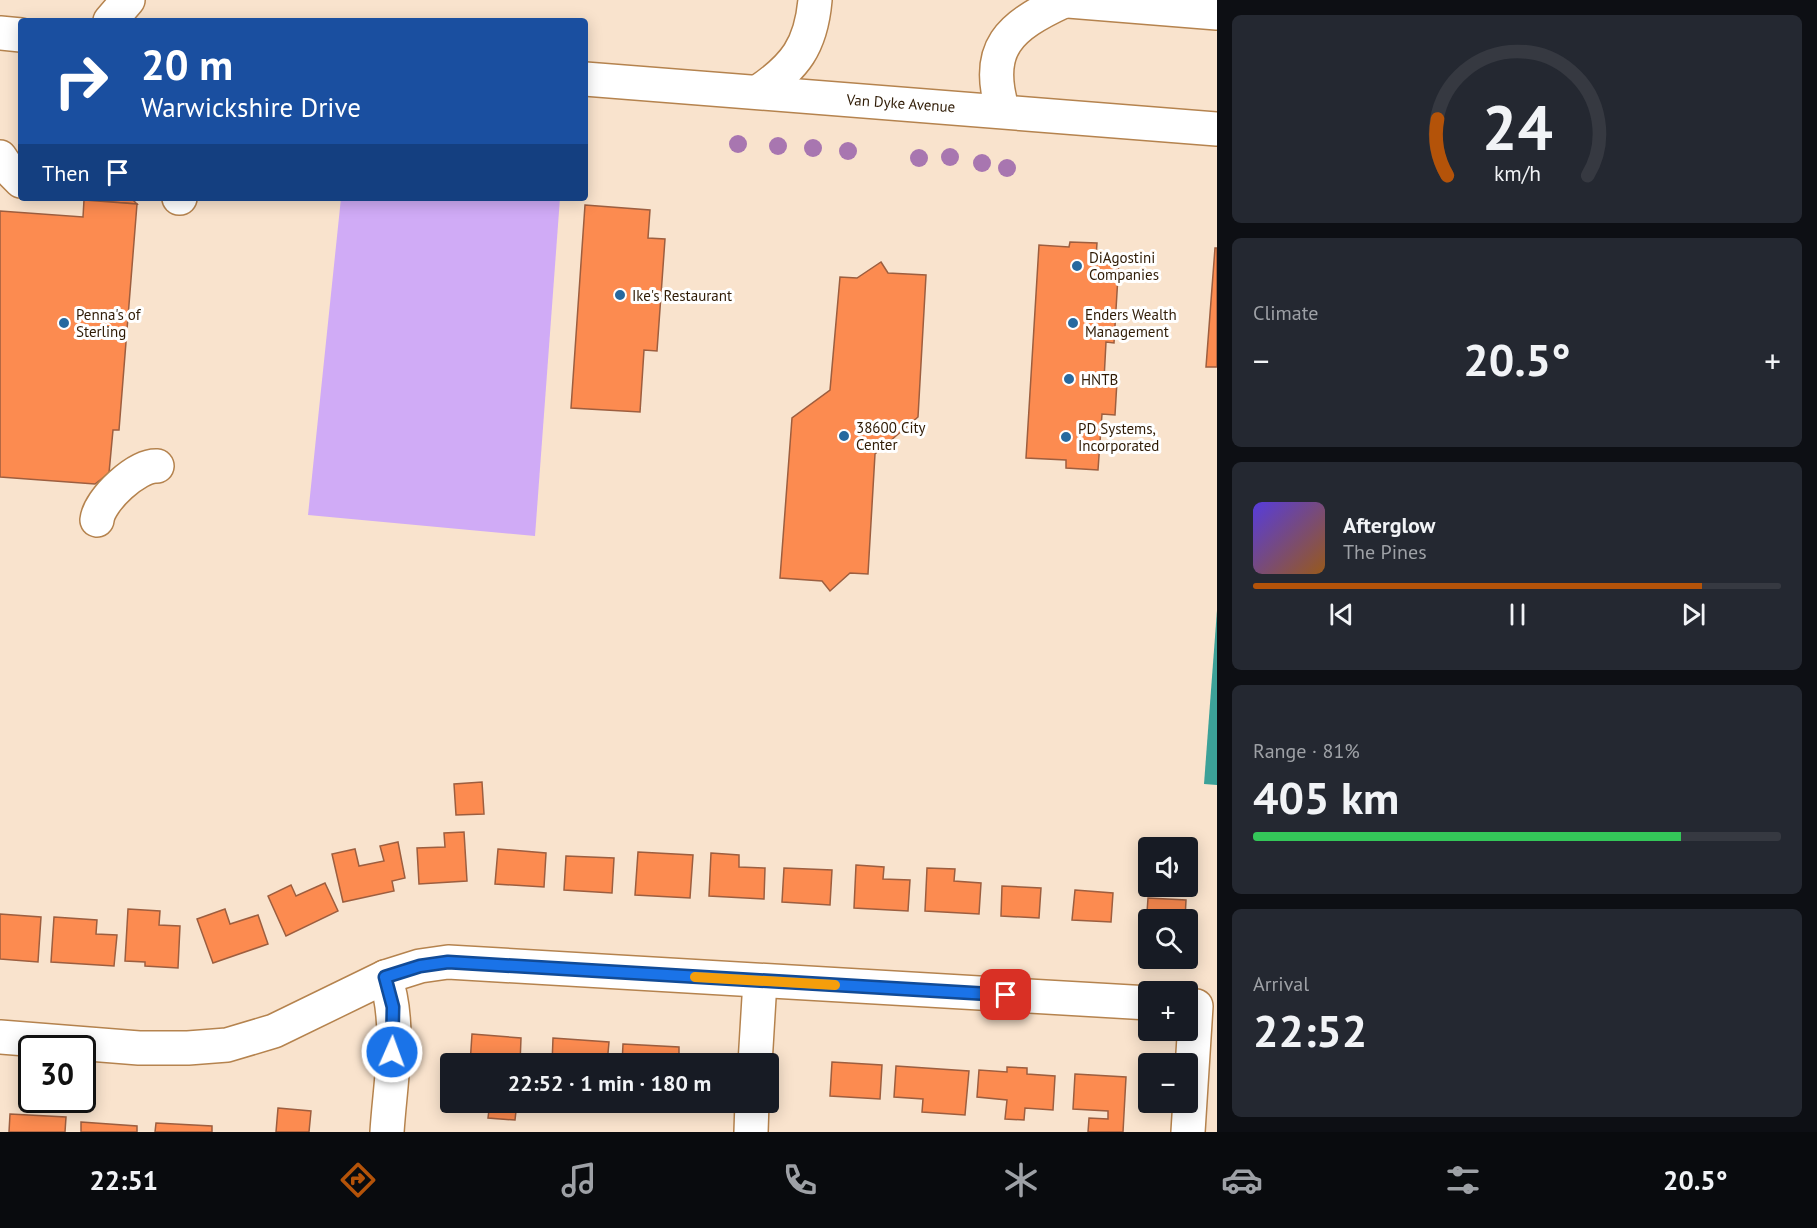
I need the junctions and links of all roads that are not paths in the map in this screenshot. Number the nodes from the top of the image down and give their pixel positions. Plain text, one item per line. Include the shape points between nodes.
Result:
1 (128, 0) edge
2 (815, 0) edge
3 (1056, 0) edge
4 (1064, 1) edge
5 (1217, 13) edge
6 (113, 18) edge
7 (0, 33) edge
8 (18, 34) edge
9 (588, 79) edge
10 (758, 92) junction
11 (1003, 111) junction
12 (1217, 129) edge
13 (0, 157) edge
14 (18, 178) edge
15 (157, 466) dead end
16 (97, 520) dead end
17 (385, 977) junction
18 (760, 981) junction
19 (1138, 1002) edge
20 (1200, 1006) edge
21 (0, 1037) edge
22 (756, 1053) edge
23 (752, 1113) edge
24 (387, 1132) edge
25 (751, 1132) edge
26 (1188, 1132) edge

1 - 6 street
2 - 10 street via 812,27 795,61
3 - 4 street
4 - 5 street
4 - 11 street via 1021,25 1002,47 997,59 996,91
7 - 8 street
9 - 10 street, Van Dyke Avenue
10 - 11 street, Van Dyke Avenue
11 - 12 street, Van Dyke Avenue
13 - 14 street
15 - 16 street via 151,465 121,484 106,501
17 - 18 street via 448,962
17 - 21 street via 274,1031 227,1045 139,1048
17 - 24 street via 393,1007 394,1032
18 - 19 street
18 - 22 street
20 - 26 street
23 - 25 street

